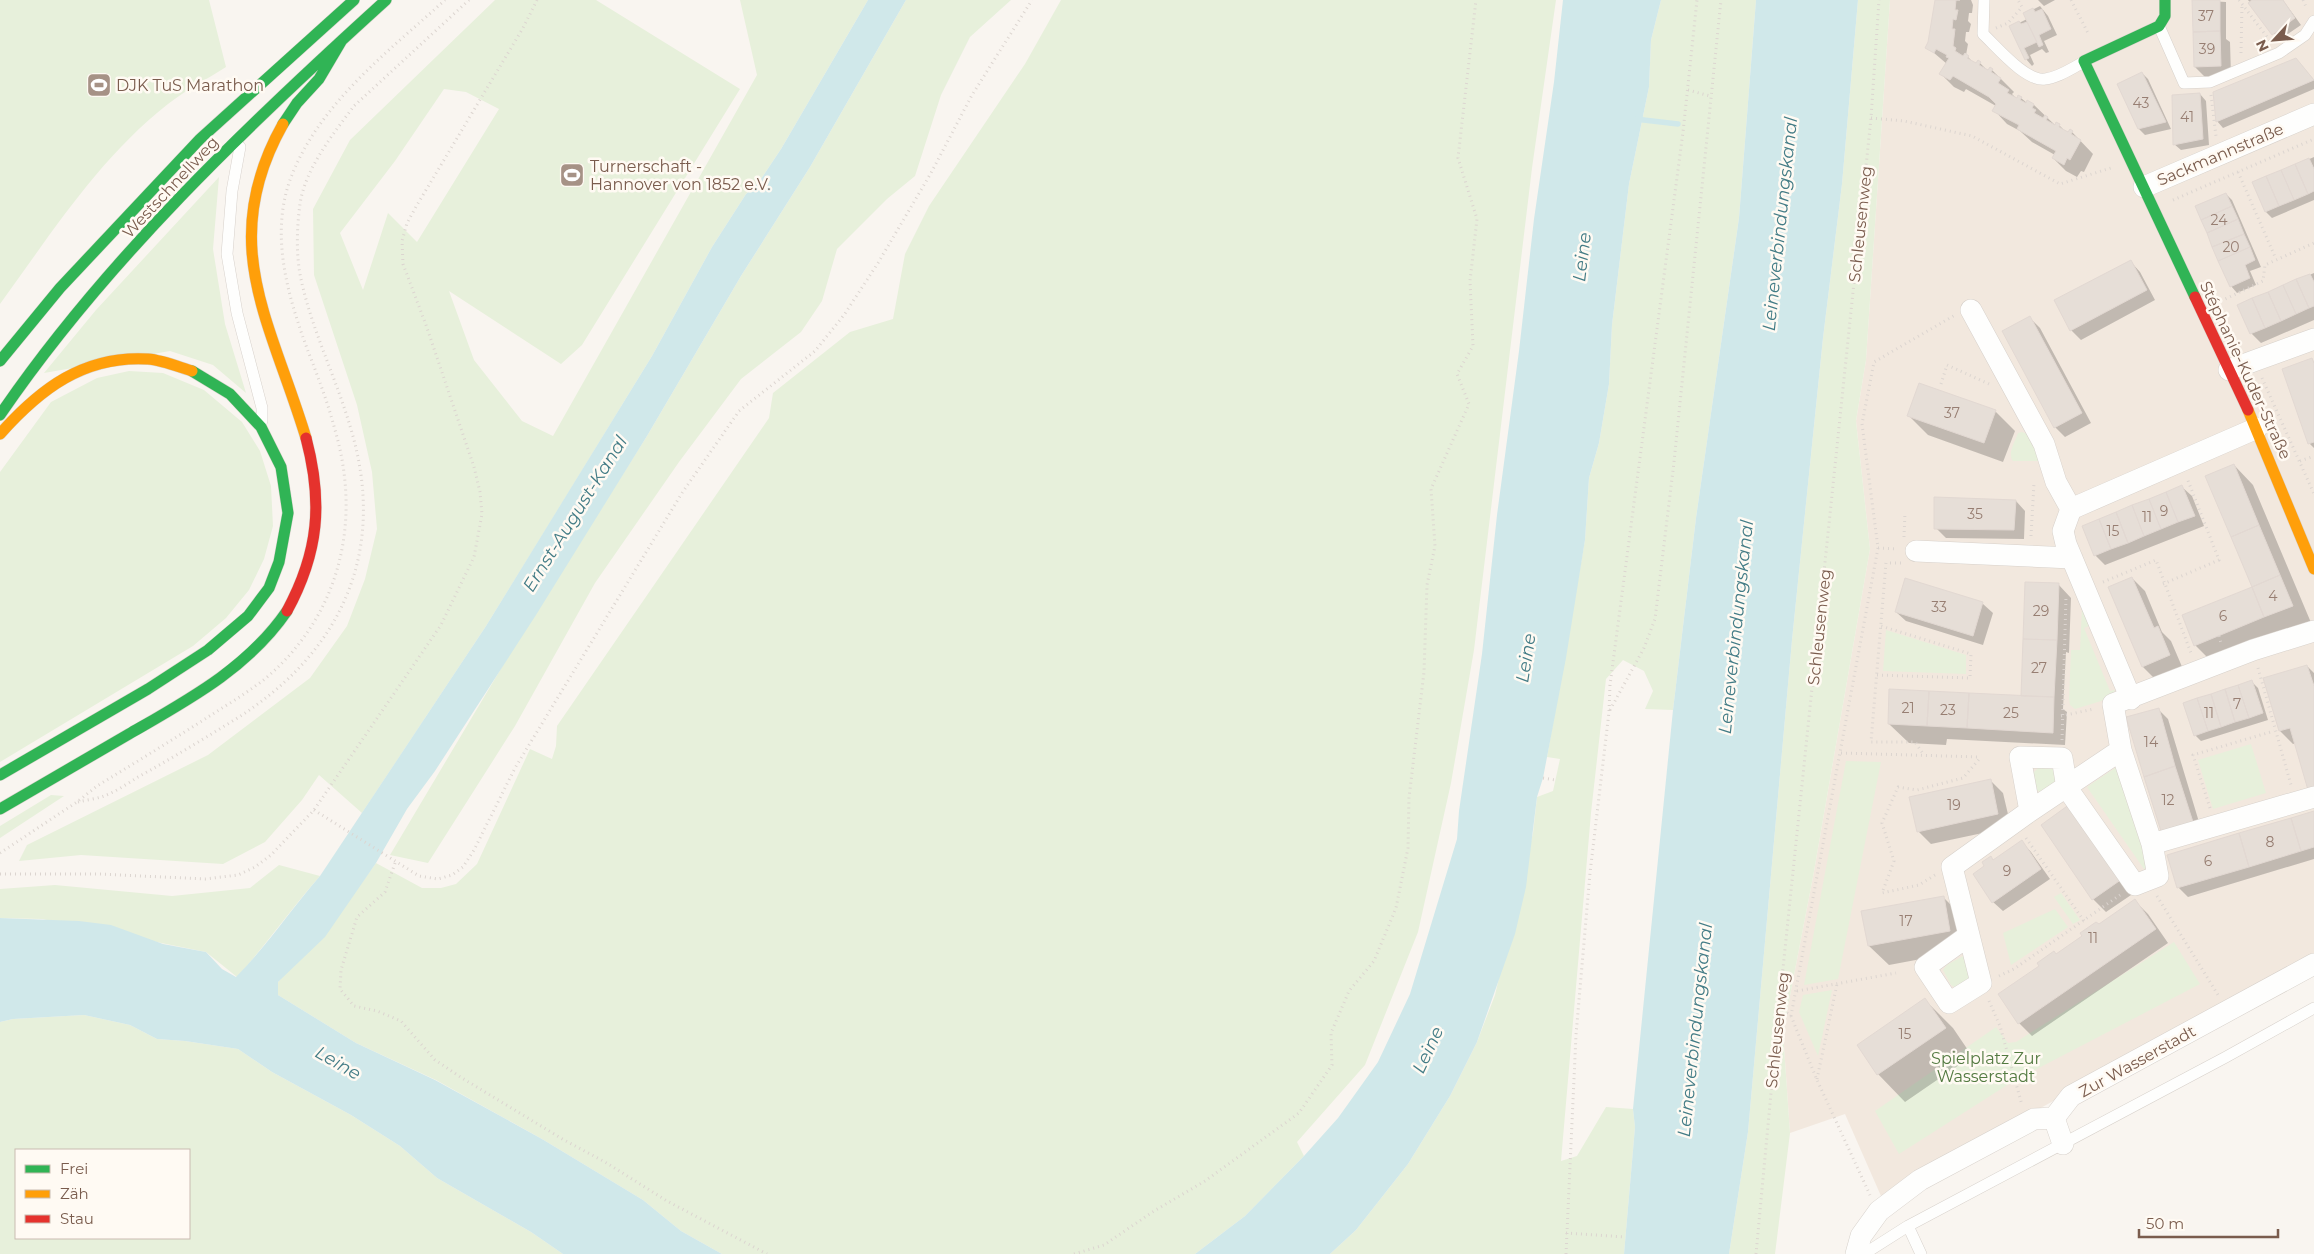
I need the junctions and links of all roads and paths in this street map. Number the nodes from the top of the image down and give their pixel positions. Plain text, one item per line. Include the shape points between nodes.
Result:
1 (354, 0) edge
2 (386, 0) edge
3 (537, 0) edge
4 (1032, 0) edge
5 (1476, 0) edge
6 (1697, 0) edge
7 (1721, 0) edge
8 (1879, 0) edge
9 (1984, 0) edge
10 (2018, 0) edge
11 (2071, 0) edge
12 (2164, 0) edge
13 (2241, 2) edge
14 (2314, 21) edge
15 (2159, 26) junction
16 (1984, 34) junction
17 (342, 40) junction
18 (2279, 54) junction
19 (2098, 55) junction
20 (2084, 61) junction
21 (2241, 69) junction
22 (2210, 82) junction
23 (1688, 90) junction
24 (1710, 96) junction
25 (2314, 114) edge
26 (1871, 118) junction
27 (244, 132) junction
28 (2314, 138) edge
29 (2218, 155) junction
30 (2132, 162) junction
31 (2238, 172) junction
32 (2144, 187) junction
33 (2154, 208) junction
34 (2314, 243) edge
35 (2276, 259) junction
36 (1971, 310) joint
37 (2200, 311) junction
38 (2314, 339) edge
39 (2254, 360) junction
40 (0, 361) edge
41 (2229, 370) junction
42 (1940, 384) dead end
43 (1992, 386) dead end
44 (0, 416) edge
45 (262, 426) junction
46 (2257, 428) junction
47 (0, 434) edge
48 (2180, 461) junction
49 (2034, 481) dead end
50 (2314, 494) edge
51 (2071, 510) junction
52 (1904, 512) dead end
53 (2308, 531) edge
54 (1915, 547) junction
55 (2030, 557) junction
56 (2072, 558) junction
57 (2314, 569) edge
58 (2163, 584) junction
59 (2076, 592) junction
60 (1881, 626) junction
61 (2314, 631) edge
62 (2253, 650) junction
63 (2199, 672) junction
64 (1877, 674) junction
65 (2122, 701) junction
66 (1609, 712) junction
67 (2061, 716) junction
68 (2274, 732) junction
69 (2121, 750) junction
70 (1841, 753) junction
71 (1924, 755) junction
72 (2062, 758) junction
73 (0, 775) edge
74 (1543, 778) dead end
75 (1555, 780) dead end
76 (2066, 788) junction
77 (2305, 800) edge
78 (78, 802) dead end
79 (0, 809) edge
80 (314, 810) junction
81 (2022, 816) junction
82 (2215, 825) junction
83 (2152, 844) junction
84 (0, 853) edge
85 (395, 863) junction
86 (1952, 867) junction
87 (0, 874) edge
88 (2141, 882) junction
89 (2084, 921) junction
90 (1968, 936) junction
91 (2314, 964) edge
92 (1896, 973) dead end
93 (1981, 983) junction
94 (1838, 984) junction
95 (1797, 991) junction
96 (1779, 1007) junction
97 (2314, 1008) edge
98 (2228, 1011) junction
99 (1791, 1016) junction
100 (1817, 1080) junction
101 (2054, 1118) junction
102 (2027, 1122) junction
103 (2063, 1144) junction
104 (1878, 1211) junction
105 (1908, 1226) junction
106 (1566, 1233) junction
107 (1625, 1237) dead end
108 (768, 1254) edge
109 (1074, 1254) edge
110 (1566, 1254) edge
111 (1756, 1254) edge
112 (1856, 1254) edge
113 (1864, 1254) edge
114 (1921, 1254) edge

1 - 40 main road, Westschnellweg via 200,139 60,288
2 - 17 main road, Westschnellweg
3 - 80 path via 417,205 402,241 404,264 471,457 480,492 482,514 474,557 441,625
4 - 85 path via 972,95 878,263 844,314 816,351 739,411 682,493 515,768 463,867 438,879 419,876
5 - 109 path via 1458,158 1477,219 1470,281 1473,346 1457,374 1469,404 1431,489 1435,546 1427,585 1424,672 1409,798 1408,848 1396,908 1374,961 1349,991 1331,1033 1332,1064 1299,1113 1205,1182 1104,1245
6 - 23 path
7 - 24 path
8 - 26 path, Schleusenweg
9 - 16 lane
10 - 16 path via 2022,8 2008,23
11 - 19 path
12 - 15 main road via 2165,16
13 - 18 path
13 - 21 path
14 - 18 lane via 2305,35
15 - 19 main road
15 - 22 lane via 2184,82
16 - 20 lane via 2028,75 2038,80 2047,79
17 - 27 main road, Westschnellweg
17 - 79 main road via 274,141 257,189 250,223 255,284 312,464 317,506 314,546 304,581 295,600 270,634 228,673
18 - 21 lane
19 - 20 main road
20 - 30 main road, Sackmannstraße
21 - 22 lane
22 - 29 path
23 - 24 path
23 - 66 path via 1611,675
24 - 66 path via 1655,619 1644,648
25 - 29 street, Sackmannstraße
26 - 30 path via 1904,121 1972,136 2060,184
26 - 96 path, Schleusenweg
27 - 44 main road, Westschnellweg via 82,306
27 - 45 lane via 236,161 227,254 237,313 262,408
28 - 31 path
29 - 32 street, Sackmannstraße
30 - 32 main road, Sackmannstraße
31 - 33 path
31 - 35 path
32 - 33 main road, Stéphanie-Kuder-Straße
33 - 37 main road, Stéphanie-Kuder-Straße
34 - 35 path
35 - 37 path via 2265,265 2263,281
36 - 51 street via 2044,444 2056,482
36 - 70 path via 1964,310 1874,362 1862,424 1878,548
37 - 41 main road, Stéphanie-Kuder-Straße
38 - 39 street
39 - 41 street
39 - 50 path
41 - 46 main road, Stéphanie-Kuder-Straße
42 - 43 path via 1947,365
45 - 47 main road via 227,389 204,375 177,365 144,359 117,360 86,367 56,381 26,404
45 - 73 main road via 286,482 289,506 284,549 271,584 260,602 237,627 190,662
46 - 48 street
46 - 53 main road, Stéphanie-Kuder-Straße
48 - 51 street
48 - 58 path via 2219,560
49 - 55 path
51 - 56 street via 2063,531
52 - 54 path
53 - 57 main road, Stéphanie-Kuder-Straße
54 - 55 street
54 - 60 path via 1918,563 1886,563
55 - 56 street
56 - 59 street
58 - 59 path via 2156,560
58 - 63 path
59 - 65 street
59 - 67 path
60 - 64 path
60 - 64 path via 1971,654 1970,678
61 - 62 street
62 - 63 street
62 - 68 path
63 - 65 street
64 - 71 path via 1871,742 1915,742
65 - 67 path
65 - 69 street
66 - 106 path via 1576,1034
67 - 72 path
68 - 77 path
68 - 82 path via 2193,755
69 - 76 street
69 - 83 street
70 - 71 path
70 - 95 path
71 - 86 path via 1981,757 1963,778 1917,790 1898,787 1882,823 1894,861 1882,893 1919,886
72 - 76 street
72 - 81 street via 2020,757
74 - 75 path
76 - 81 street
76 - 88 street
77 - 82 street
78 - 84 path
80 - 85 path
80 - 87 path via 271,855 238,875 205,879
81 - 86 street
81 - 89 path
82 - 83 street
83 - 88 street via 2158,876
85 - 108 path via 385,892 357,917 350,937 341,970 340,989 354,1006 401,1021 434,1060 462,1078 666,1201
86 - 90 street
88 - 89 path
88 - 98 path
89 - 93 path via 2014,969
90 - 93 street
90 - 93 street via 1925,967 1949,1003
91 - 98 street, Zur Wasserstadt
92 - 94 path
93 - 102 path via 2000,1026
94 - 95 path
94 - 100 path
95 - 99 path
96 - 99 path
96 - 111 path, Schleusenweg
97 - 103 lane
98 - 101 street, Zur Wasserstadt via 2071,1096
99 - 100 path
100 - 104 path
101 - 102 street via 2034,1118
101 - 103 street
102 - 104 street via 1920,1180
103 - 105 lane
104 - 112 street via 1861,1236
105 - 113 lane
105 - 114 lane
106 - 107 path
106 - 110 path

